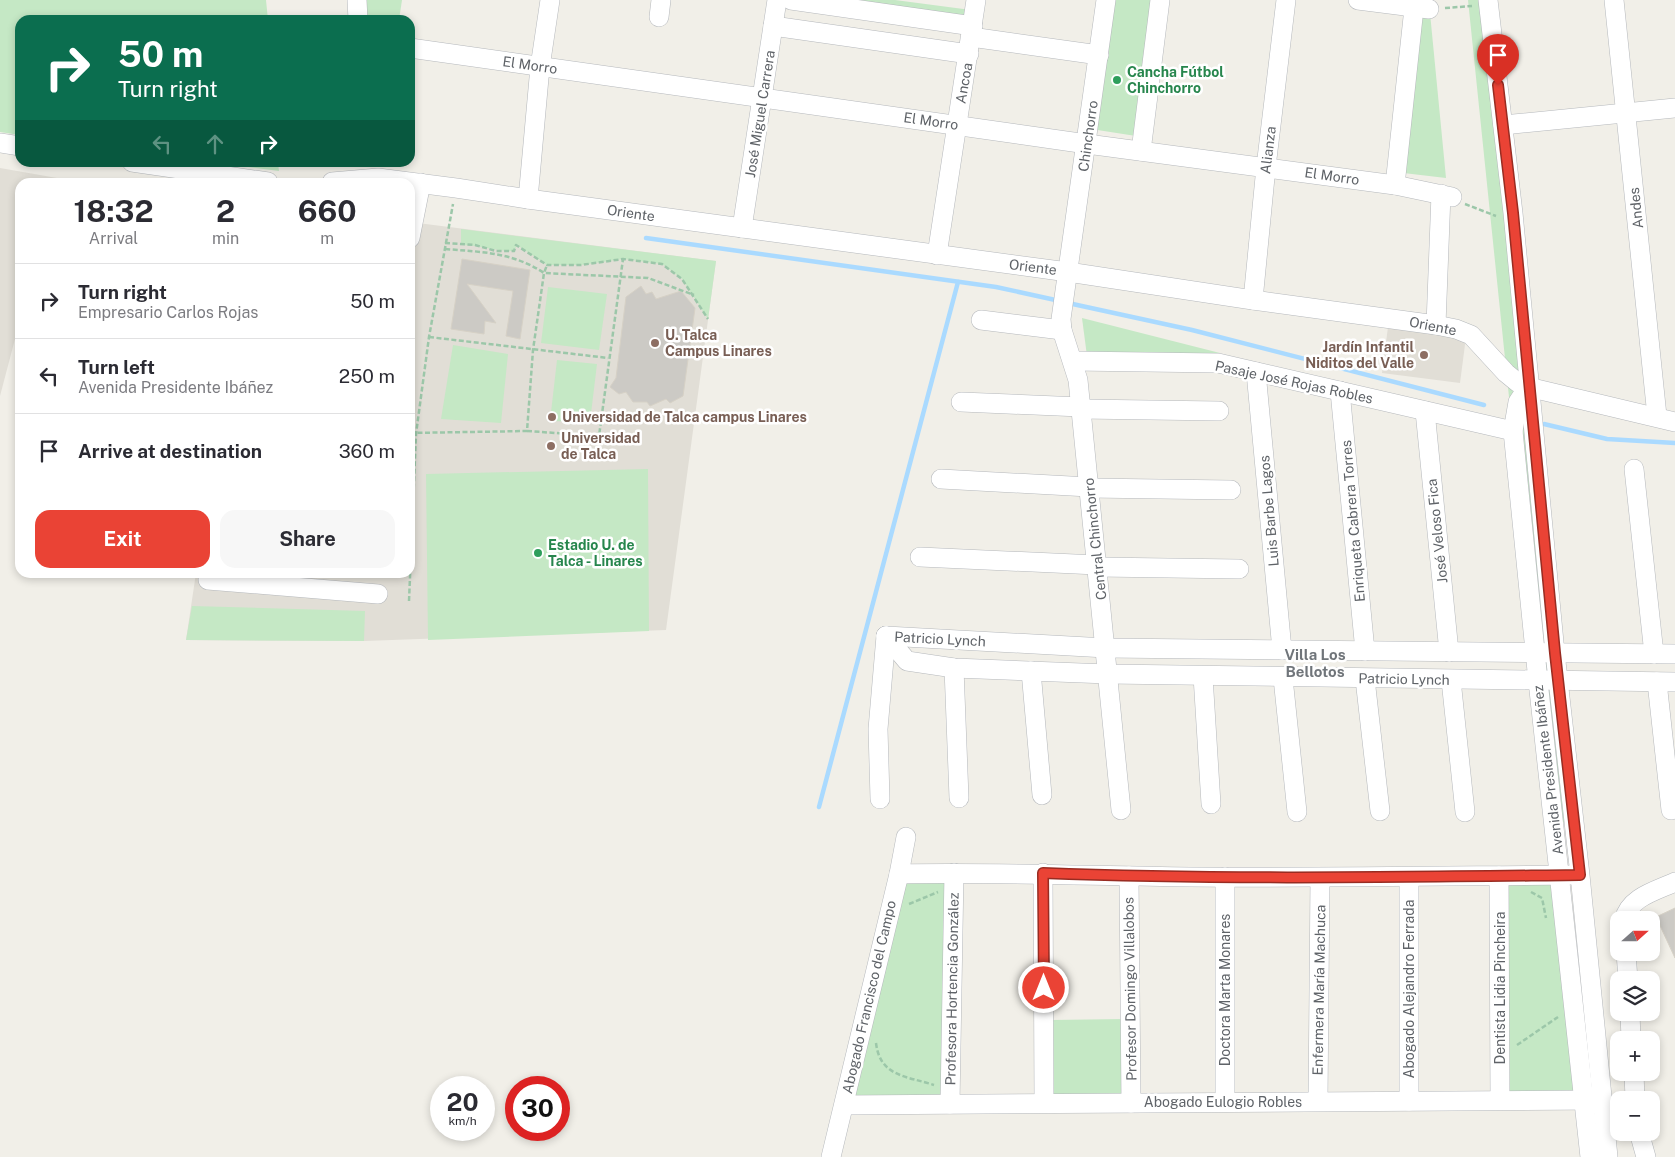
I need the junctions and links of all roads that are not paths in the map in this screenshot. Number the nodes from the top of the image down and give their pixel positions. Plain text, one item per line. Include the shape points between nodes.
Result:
1 (357, 0) edge
2 (550, 0) edge
3 (777, 0) edge
4 (791, 0) edge
5 (976, 0) edge
6 (1106, 0) edge
7 (1160, 0) edge
8 (1286, 0) edge
9 (1358, 0) edge
10 (1614, 0) edge
11 (1396, 3) edge
12 (1489, 3) edge
13 (358, 15) edge
14 (773, 26) junction
15 (971, 39) junction
16 (415, 49) edge
17 (1099, 56) junction
18 (540, 67) junction
19 (762, 96) junction
20 (1675, 108) edge
21 (1626, 111) junction
22 (1503, 124) junction
23 (956, 125) junction
24 (0, 143) edge
25 (1087, 144) junction
26 (15, 145) edge
27 (1141, 151) junction
28 (166, 167) edge
29 (1266, 167) junction
30 (365, 170) edge
31 (241, 178) edge
32 (343, 178) edge
33 (399, 178) edge
34 (415, 182) edge
35 (421, 183) junction
36 (1395, 185) junction
37 (528, 200) junction
38 (415, 213) edge
39 (742, 228) junction
40 (937, 255) junction
41 (1068, 272) junction
42 (1253, 300) junction
43 (981, 320) dead end
44 (1062, 324) junction
45 (1436, 325) junction
46 (1073, 361) junction
47 (1256, 372) junction
48 (1528, 387) junction
49 (1340, 391) junction
50 (961, 402) dead end
51 (1081, 408) junction
52 (1219, 411) dead end
53 (1425, 411) junction
54 (1657, 416) junction
55 (1675, 422) edge
56 (1512, 430) junction
57 (1634, 469) dead end
58 (941, 479) dead end
59 (1089, 487) junction
60 (1231, 490) dead end
61 (920, 557) dead end
62 (1097, 566) junction
63 (1239, 569) dead end
64 (208, 578) edge
65 (378, 594) dead end
66 (886, 636) junction
67 (1106, 648) junction
68 (1282, 650) junction
69 (1365, 651) junction
70 (1449, 652) junction
71 (1535, 653) junction
72 (1555, 653) junction
73 (1654, 654) junction
74 (1675, 654) edge
75 (954, 668) junction
76 (1031, 671) junction
77 (1108, 674) junction
78 (1203, 676) junction
79 (1283, 678) junction
80 (1365, 679) junction
81 (1451, 680) junction
82 (1538, 681) junction
83 (1558, 681) junction
84 (1666, 682) edge
85 (1042, 795) dead end
86 (960, 798) dead end
87 (880, 799) dead end
88 (1211, 804) dead end
89 (1121, 810) dead end
90 (1671, 810) dead end
91 (1380, 811) dead end
92 (1298, 812) dead end
93 (1465, 812) dead end
94 (906, 837) dead end
95 (1043, 873) junction
96 (899, 874) junction
97 (1560, 875) junction
98 (1580, 875) junction
99 (1130, 876) junction
100 (1499, 876) junction
101 (1225, 877) junction
102 (1410, 877) junction
103 (1320, 878) junction
104 (954, 880) junction
105 (1675, 882) edge
106 (1627, 911) edge
107 (950, 1097) junction
108 (1500, 1100) junction
109 (1593, 1100) junction
110 (1318, 1101) junction
111 (1409, 1101) junction
112 (1132, 1102) junction
113 (1225, 1102) junction
114 (1044, 1103) junction
115 (844, 1104) junction
116 (1642, 1141) edge
117 (831, 1157) edge
118 (1590, 1157) edge
119 (1608, 1157) edge
120 (1646, 1157) edge

1 - 13 street
2 - 18 street
3 - 14 street, José Miguel Carrera
4 - 15 street
5 - 15 street, Ancoa
6 - 17 street, Chinchorro
7 - 27 street
8 - 29 street, Alianza
9 - 11 street
10 - 21 street, Andes
11 - 36 street via 1422,8
12 - 22 street, Avenida Presidente Ibáñez
14 - 15 street
14 - 19 street, José Miguel Carrera
15 - 17 street
15 - 23 street, Ancoa
16 - 18 street, El Morro
17 - 25 street, Chinchorro
18 - 19 street, El Morro
18 - 37 street
19 - 23 street, El Morro
19 - 39 street, José Miguel Carrera
20 - 21 street
21 - 22 street
21 - 54 street, Andes
22 - 48 street, Avenida Presidente Ibáñez
23 - 25 street, El Morro
23 - 40 street, Ancoa
24 - 26 street
25 - 27 street, El Morro
25 - 41 street, Chinchorro
27 - 29 street, El Morro
28 - 31 street
29 - 36 street, El Morro
29 - 42 street, Alianza
30 - 32 street, Oriente
30 - 33 street, Oriente
34 - 35 street, Oriente
35 - 37 street, Oriente
35 - 38 street
36 - 45 street, El Morro via 1446,195
37 - 39 street, Oriente
39 - 40 street, Oriente
40 - 41 street, Oriente
41 - 42 street, Oriente
41 - 44 street, Central Chinchorro
42 - 45 street, Oriente
43 - 44 street
44 - 46 street, Central Chinchorro
45 - 48 street, Oriente via 1472,335 1506,373
46 - 47 street, Pasaje José Rojas Robles via 1218,363
46 - 51 street, Central Chinchorro
47 - 49 street, Pasaje José Rojas Robles
47 - 68 street, Luis Barbe Lagos
48 - 54 street, Oriente
48 - 56 street, Avenida Presidente Ibáñez via 1518,402
48 - 72 street, Avenida Presidente Ibáñez
49 - 53 street, Pasaje José Rojas Robles
49 - 69 street, Enriqueta Cabrera Torres
50 - 51 street
51 - 52 street
51 - 59 street, Central Chinchorro
53 - 56 street, Pasaje José Rojas Robles
53 - 70 street, José Veloso Fica
54 - 55 street, Oriente
56 - 71 street, Avenida Presidente Ibáñez
57 - 73 street
58 - 59 street
59 - 60 street
59 - 62 street, Central Chinchorro
61 - 62 street
62 - 63 street
62 - 67 street, Central Chinchorro
64 - 65 street
66 - 67 street, Patricio Lynch
66 - 75 street, Patricio Lynch via 907,661
66 - 87 street via 878,729
67 - 68 street, Patricio Lynch
67 - 77 street, Central Chinchorro
68 - 69 street, Patricio Lynch
69 - 70 street, Patricio Lynch
70 - 71 street, Patricio Lynch
71 - 72 street, Patricio Lynch
71 - 82 street, Avenida Presidente Ibáñez
72 - 73 street, Patricio Lynch
72 - 83 street, Avenida Presidente Ibáñez
73 - 74 street, Patricio Lynch
75 - 76 street, Patricio Lynch
75 - 86 street
76 - 77 street, Patricio Lynch
76 - 85 street
77 - 78 street, Patricio Lynch
77 - 89 street, Central Chinchorro
78 - 79 street, Patricio Lynch
78 - 88 street
79 - 80 street, Patricio Lynch
79 - 92 street
80 - 81 street, Patricio Lynch
80 - 91 street
81 - 82 street, Patricio Lynch
81 - 93 street
82 - 83 street, Patricio Lynch
82 - 97 street, Avenida Presidente Ibáñez
83 - 84 street, Patricio Lynch
83 - 98 street, Avenida Presidente Ibáñez
84 - 90 street
94 - 96 street, Abogado Francisco del Campo
95 - 99 street
95 - 104 street
95 - 114 street
96 - 104 street
96 - 115 street, Abogado Francisco del Campo
97 - 98 street
97 - 100 street
97 - 109 street, Avenida Presidente Ibáñez
98 - 109 street, Avenida Presidente Ibáñez
99 - 101 street
99 - 112 street, Profesor Domingo Villalobos
100 - 102 street
100 - 108 street, Dentista Lidia Pincheira
101 - 103 street
101 - 113 street, Doctora Marta Monares
102 - 103 street
102 - 111 street, Abogado Alejandro Ferrada
103 - 110 street, Enfermera María Machuca
104 - 107 street, Profesora Hortencia González
105 - 106 street via 1636,901
107 - 114 street, Abogado Eulogio Robles
107 - 115 street, Abogado Eulogio Robles
108 - 109 street, Abogado Eulogio Robles
108 - 111 street, Abogado Eulogio Robles
109 - 118 street, Avenida Presidente Ibáñez
109 - 119 street, Avenida Presidente Ibáñez
110 - 111 street, Abogado Eulogio Robles
110 - 113 street, Abogado Eulogio Robles
112 - 113 street, Abogado Eulogio Robles
112 - 114 street, Abogado Eulogio Robles
115 - 117 street, Abogado Francisco del Campo
116 - 120 street

